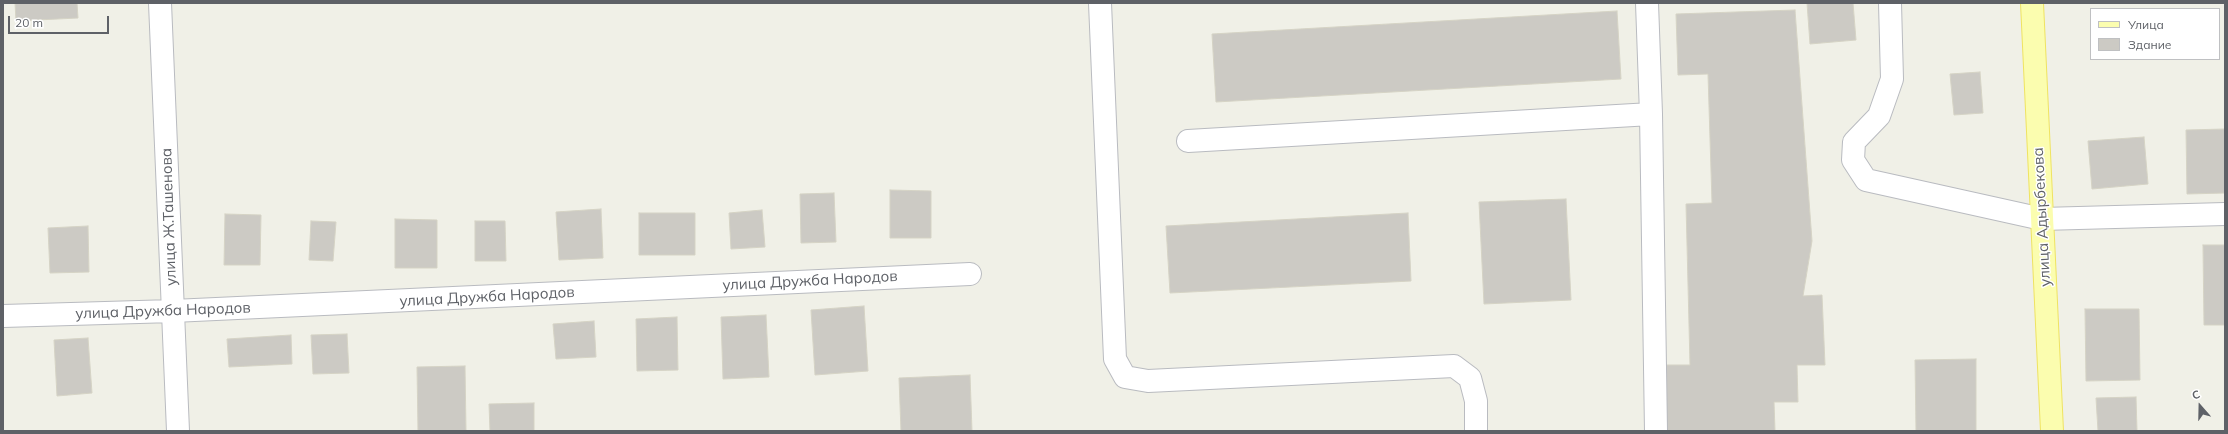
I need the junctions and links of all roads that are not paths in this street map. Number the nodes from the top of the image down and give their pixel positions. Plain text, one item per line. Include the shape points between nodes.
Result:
1 (160, 3) edge
2 (1100, 3) edge
3 (1647, 3) edge
4 (1890, 3) edge
5 (2032, 3) edge
6 (1651, 114) junction
7 (1188, 141) dead end
8 (2225, 214) edge
9 (2042, 219) junction
10 (970, 274) dead end
11 (173, 311) junction
12 (3, 316) edge
13 (178, 431) edge
14 (1476, 431) edge
15 (1656, 431) edge
16 (2052, 431) edge

1 - 11 street, улица Ж.Ташенова
2 - 14 street via 1115,359 1125,378 1148,381 1454,366 1470,378 1476,401
3 - 6 street
4 - 9 street via 1892,79 1879,116 1854,142 1853,160 1866,180
5 - 9 main road, улица Адырбекова
6 - 7 street
6 - 15 street
8 - 9 street
9 - 16 main road, улица Адырбекова
10 - 11 street, улица Дружба Народов
11 - 12 street, улица Дружба Народов
11 - 13 street, улица Ж.Ташенова

